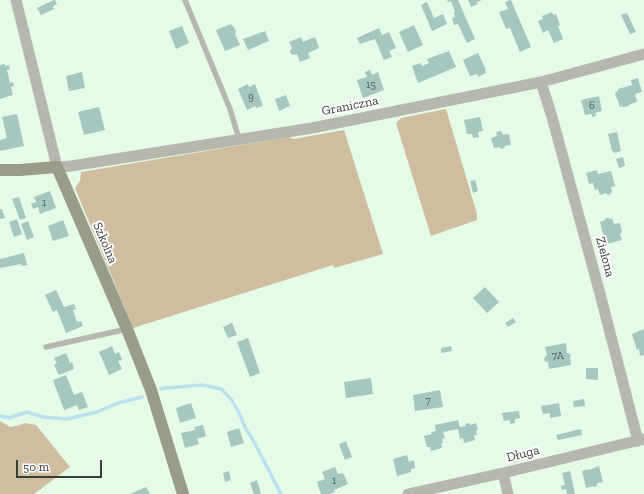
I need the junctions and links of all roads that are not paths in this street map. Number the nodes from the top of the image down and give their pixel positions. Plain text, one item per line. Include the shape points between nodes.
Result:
1 (16, 0) edge
2 (185, 0) edge
3 (644, 54) edge
4 (541, 82) junction
5 (239, 140) junction
6 (57, 167) junction
7 (0, 170) edge
8 (127, 329) junction
9 (46, 347) dead end
10 (641, 440) edge
11 (503, 473) junction
12 (183, 494) edge
13 (408, 494) edge
14 (508, 494) edge

1 - 6 street, Szkolna
2 - 5 lane via 230,109
3 - 4 street, Graniczna
4 - 5 street, Graniczna
4 - 10 street, Zielona
5 - 6 street, Graniczna
6 - 7 street
6 - 8 street, Szkolna
8 - 9 lane
8 - 12 street, Szkolna via 151,390
10 - 11 street, Długa
11 - 13 street, Długa
11 - 14 street

